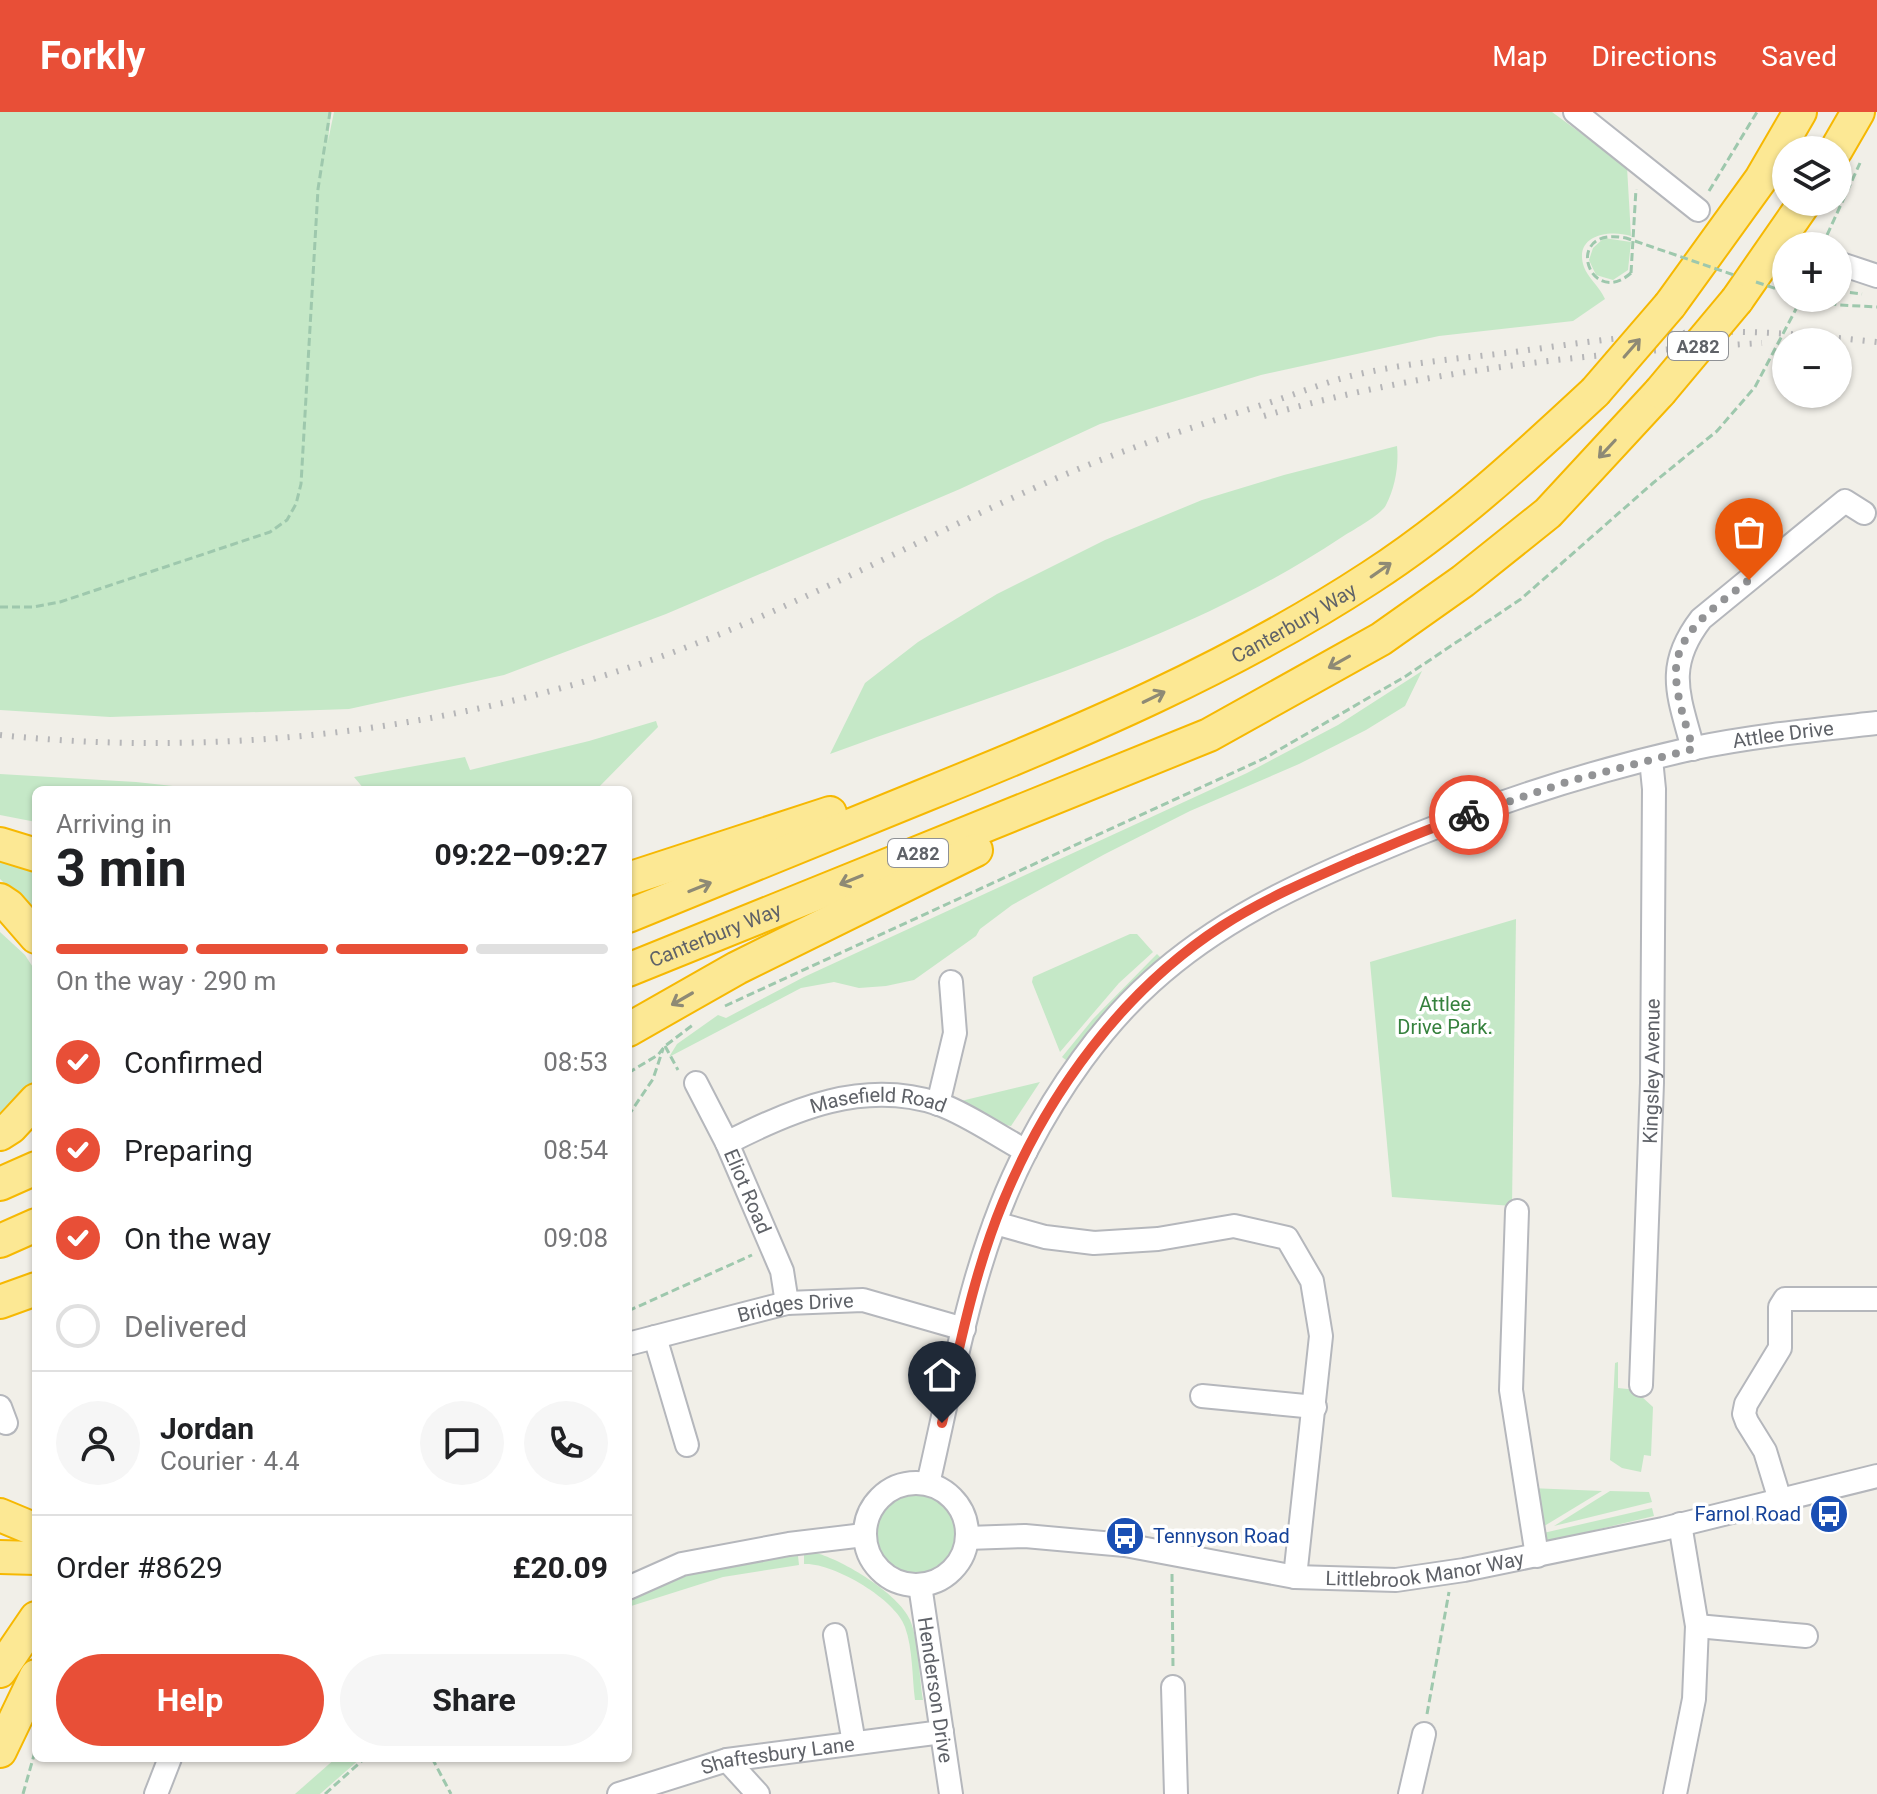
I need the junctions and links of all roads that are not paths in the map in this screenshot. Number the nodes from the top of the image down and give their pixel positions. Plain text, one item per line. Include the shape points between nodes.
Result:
1 (1575, 112) edge
2 (1800, 112) edge
3 (1858, 112) edge
4 (1852, 142) edge
5 (1698, 210) road end
6 (1795, 216) edge
7 (1852, 273) edge
8 (1870, 285) edge
9 (1864, 513) dead end
10 (1877, 723) edge
11 (1083, 731) junction
12 (1209, 735) junction
13 (1693, 749) junction
14 (1651, 759) junction
15 (0, 844) edge
16 (32, 854) edge
17 (632, 878) edge
18 (0, 900) edge
19 (632, 914) edge
20 (32, 932) edge
21 (632, 968) edge
22 (951, 982) dead end
23 (632, 1028) edge
24 (696, 1083) road end
25 (938, 1104) junction
26 (32, 1105) edge
27 (0, 1134) edge
28 (727, 1143) junction
29 (1026, 1151) junction
30 (32, 1170) edge
31 (0, 1184) edge
32 (1517, 1211) dead end
33 (995, 1223) junction
34 (32, 1227) edge
35 (0, 1241) edge
36 (32, 1290) edge
37 (1877, 1299) edge
38 (0, 1302) edge
39 (787, 1303) junction
40 (964, 1329) junction
41 (637, 1336) edge
42 (1641, 1385) dead end
43 (1202, 1396) dead end
44 (1315, 1407) junction
45 (687, 1445) dead end
46 (1877, 1476) edge
47 (928, 1484) junction
48 (1780, 1500) junction
49 (0, 1515) edge
50 (1680, 1524) junction
51 (32, 1528) edge
52 (864, 1535) junction
53 (967, 1538) junction
54 (1537, 1556) junction
55 (0, 1557) edge
56 (32, 1558) edge
57 (1295, 1577) junction
58 (920, 1585) junction
59 (632, 1586) edge
60 (32, 1624) edge
61 (1697, 1626) junction
62 (835, 1635) dead end
63 (1806, 1636) dead end
64 (0, 1671) edge
65 (32, 1684) edge
66 (1173, 1687) road end
67 (942, 1732) junction
68 (1424, 1734) road end
69 (854, 1743) junction
70 (0, 1751) edge
71 (727, 1760) junction
72 (168, 1762) edge
73 (156, 1794) edge
74 (619, 1794) edge
75 (758, 1794) edge
76 (951, 1794) edge
77 (1176, 1794) edge
78 (1410, 1794) edge
79 (1675, 1794) edge

1 - 5 street
11 -> 2 highway, Canterbury Way / A282, bridge via 1232,658 1371,577 1495,485 1595,392 1670,305 1761,179
3 - 4 highway
6 -> 12 highway, Canterbury Way / A282, bridge via 1660,392 1548,513 1381,639
7 - 8 street
9 - 13 street via 1845,501 1701,619 1690,634 1676,669
10 - 13 street, Attlee Drive
11 - 17 highway, A282
19 -> 11 highway, Canterbury Way / A282
12 -> 21 highway, Canterbury Way / A282
12 -> 23 highway, A282 via 737,968
13 - 14 street, Attlee Drive
14 - 29 street, Attlee Drive via 1461,817 1317,877 1220,927 1125,1008 1072,1076
14 - 42 street, Kingsley Avenue via 1652,1083
15 - 16 highway
18 - 20 highway
22 - 25 street via 955,1033
24 - 28 street, Eliot Road
25 - 28 street, Masefield Road via 876,1094 836,1099 780,1116
25 - 29 street, Masefield Road
26 - 27 highway
28 - 39 street, Eliot Road via 782,1271
29 - 33 street, Attlee Drive
30 - 31 highway
32 - 54 street via 1511,1390
33 - 40 street, Attlee Drive
33 - 44 street via 1094,1243 1234,1226 1287,1238 1312,1281 1321,1336
34 - 35 highway
36 - 38 highway
37 - 48 street via 1785,1299 1780,1307 1780,1348 1744,1414 1765,1451
39 - 40 street, Bridges Drive via 863,1300
39 - 41 street, Bridges Drive
40 - 47 street, Attlee Drive
41 - 45 street
43 - 44 street
44 - 57 street
46 - 48 street, Littlebrook Manor Way
47 - 52 street via 909,1483 877,1500
47 - 53 street via 957,1504
48 - 50 street, Littlebrook Manor Way
49 - 51 highway
50 - 54 street, Littlebrook Manor Way
50 - 61 street
52 - 58 street via 875,1566 895,1581
52 - 59 street via 682,1564
53 - 57 street, Littlebrook Manor Way via 1025,1536 1125,1545
53 - 58 street via 957,1565 934,1582
54 - 57 street, Littlebrook Manor Way via 1396,1580
55 - 56 highway
58 - 67 street, Henderson Drive
60 - 64 highway
61 - 63 street
61 - 79 street via 1694,1699
62 - 69 street
65 - 70 highway
66 - 77 street
67 - 69 street, Shaftesbury Lane
67 - 76 street, Henderson Drive
68 - 78 street
69 - 71 street, Shaftesbury Lane
71 - 74 street, Shaftesbury Lane
71 - 75 street
72 - 73 street

